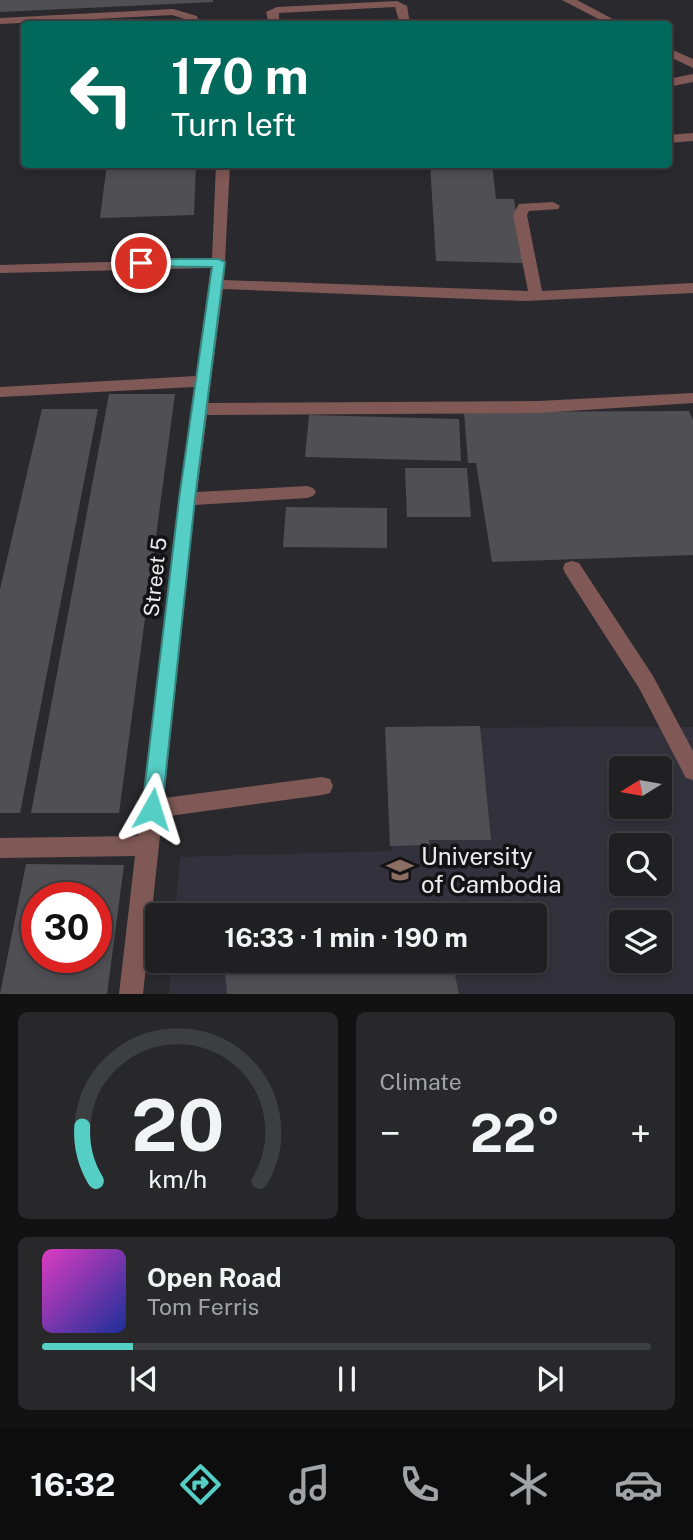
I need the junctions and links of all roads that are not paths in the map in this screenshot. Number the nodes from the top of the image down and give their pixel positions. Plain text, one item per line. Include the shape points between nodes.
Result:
1 (568, 0) edge
2 (350, 3) edge
3 (0, 20) edge
4 (194, 21) edge
5 (274, 21) edge
6 (404, 21) edge
7 (610, 21) edge
8 (672, 53) edge
9 (693, 64) edge
10 (693, 78) edge
11 (672, 82) edge
12 (693, 137) edge
13 (672, 139) edge
14 (223, 168) edge
15 (553, 206) dead end
16 (219, 262) junction
17 (0, 269) edge
18 (216, 284) junction
19 (693, 288) edge
20 (536, 296) junction
21 (203, 381) junction
22 (0, 392) edge
23 (693, 398) edge
24 (199, 409) junction
25 (307, 492) dead end
26 (187, 499) junction
27 (572, 568) dead end
28 (693, 771) edge
29 (322, 786) dead end
30 (152, 809) junction
31 (148, 846) junction
32 (0, 848) edge
33 (131, 994) edge

1 - 7 street
2 - 5 street via 277,10 272,12
2 - 6 street via 401,6
3 - 4 street via 173,12
8 - 9 street
10 - 11 street
12 - 13 street
14 - 16 street, Street 5
15 - 20 street via 524,207 520,215
16 - 17 street
16 - 18 street, Street 5
18 - 20 street
18 - 21 street, Street 5
19 - 20 street
21 - 22 street
21 - 24 street, Street 5
23 - 24 street via 538,407
24 - 26 street, Street 5
25 - 26 street
26 - 30 street, Street 5
27 - 28 street via 646,682
29 - 30 street
30 - 31 street, Street 5
31 - 32 street
31 - 33 street, Street 5

